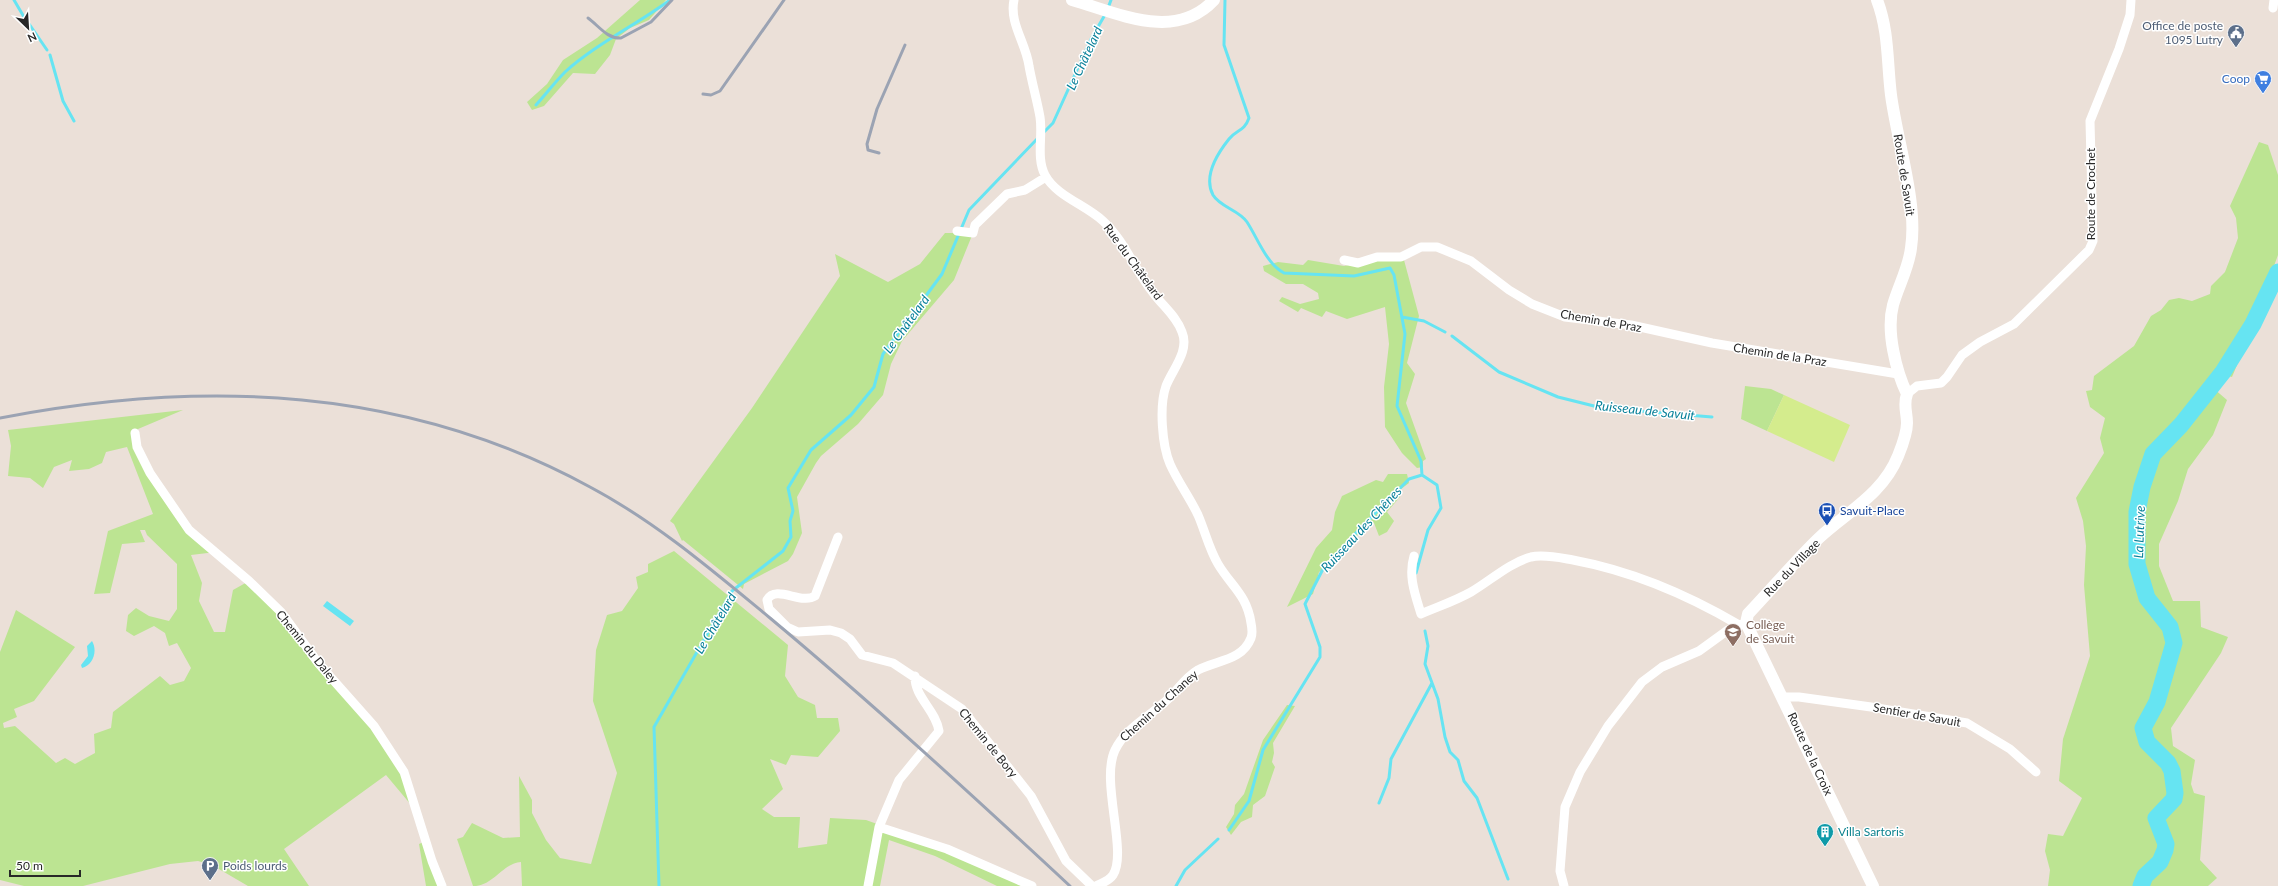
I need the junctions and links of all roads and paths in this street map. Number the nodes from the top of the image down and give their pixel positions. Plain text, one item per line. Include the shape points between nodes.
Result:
1 (1014, 0) edge
2 (1072, 0) edge
3 (1214, 0) edge
4 (1877, 0) edge
5 (2131, 0) edge
6 (1046, 177) junction
7 (965, 232) dead end
8 (1344, 260) dead end
9 (1664, 332) joint
10 (1184, 335) joint
11 (1898, 374) junction
12 (1907, 394) junction
13 (135, 433) dead end
14 (838, 537) dead end
15 (1414, 556) dead end
16 (1743, 624) junction
17 (915, 676) junction
18 (1784, 697) junction
19 (2036, 772) dead end
20 (879, 827) junction
21 (1096, 885) edge
22 (442, 886) edge
23 (868, 886) edge
24 (1032, 886) edge
25 (1564, 886) edge
26 (1873, 886) edge

1 - 6 street via 1013,16 1028,59 1041,130 1041,162
2 - 3 street via 1150,22 1166,23 1190,18
4 - 11 street, Route de Savuit via 1886,29 1891,94 1912,212 1912,248 1892,307 1891,332
5 - 12 street, Route de Crochet via 2130,15 2119,49 2090,121 2093,241 2080,260 2014,324 1962,355 1941,383 1917,386
6 - 7 street via 1025,190 1007,194
6 - 10 street, Rue du Châtelard via 1054,186 1103,221 1132,258 1152,293 1168,310
8 - 9 street, Chemin de Praz via 1358,263 1377,257 1401,257 1421,247 1437,247 1471,261 1532,304 1565,317
9 - 11 street, Chemin de la Praz via 1714,344
10 - 21 street, Chemin du Chaney via 1181,356 1165,388 1162,431 1164,442 1170,464 1199,517 1218,564 1245,600 1250,612 1252,635 1250,641 1235,656 1208,666 1186,679 1168,700 1129,730 1120,741 1111,765 1116,867 1109,880
11 - 12 street, Route de Savuit
12 - 16 street, Rue du Village via 1904,402 1907,424 1905,437 1898,457 1884,482 1845,519 1820,538 1748,614
13 - 22 street, Chemin du Daley via 137,447 150,472 190,530 250,581 281,612 319,664 374,726 404,772
14 - 17 street, Chemin de Bory via 815,596 805,599 782,594 773,595 767,600 769,609 780,622 793,630 830,630 841,633 850,639 862,655 893,663
15 - 16 street via 1411,580 1421,614 1470,592 1515,564 1532,557 1558,557 1626,573 1676,592
16 - 18 street, Route de la Croix
16 - 25 street via 1728,630 1699,651 1662,667 1642,682 1608,726 1580,772 1565,807 1560,871
17 - 20 street via 915,686 938,719 939,731 899,780
17 - 21 street, Chemin de Bory via 962,709 978,727 1031,796 1066,861
18 - 19 street, Sentier de Savuit via 1879,708 1967,723 2010,749
18 - 26 street, Route de la Croix
20 - 23 street
20 - 24 street via 947,849

